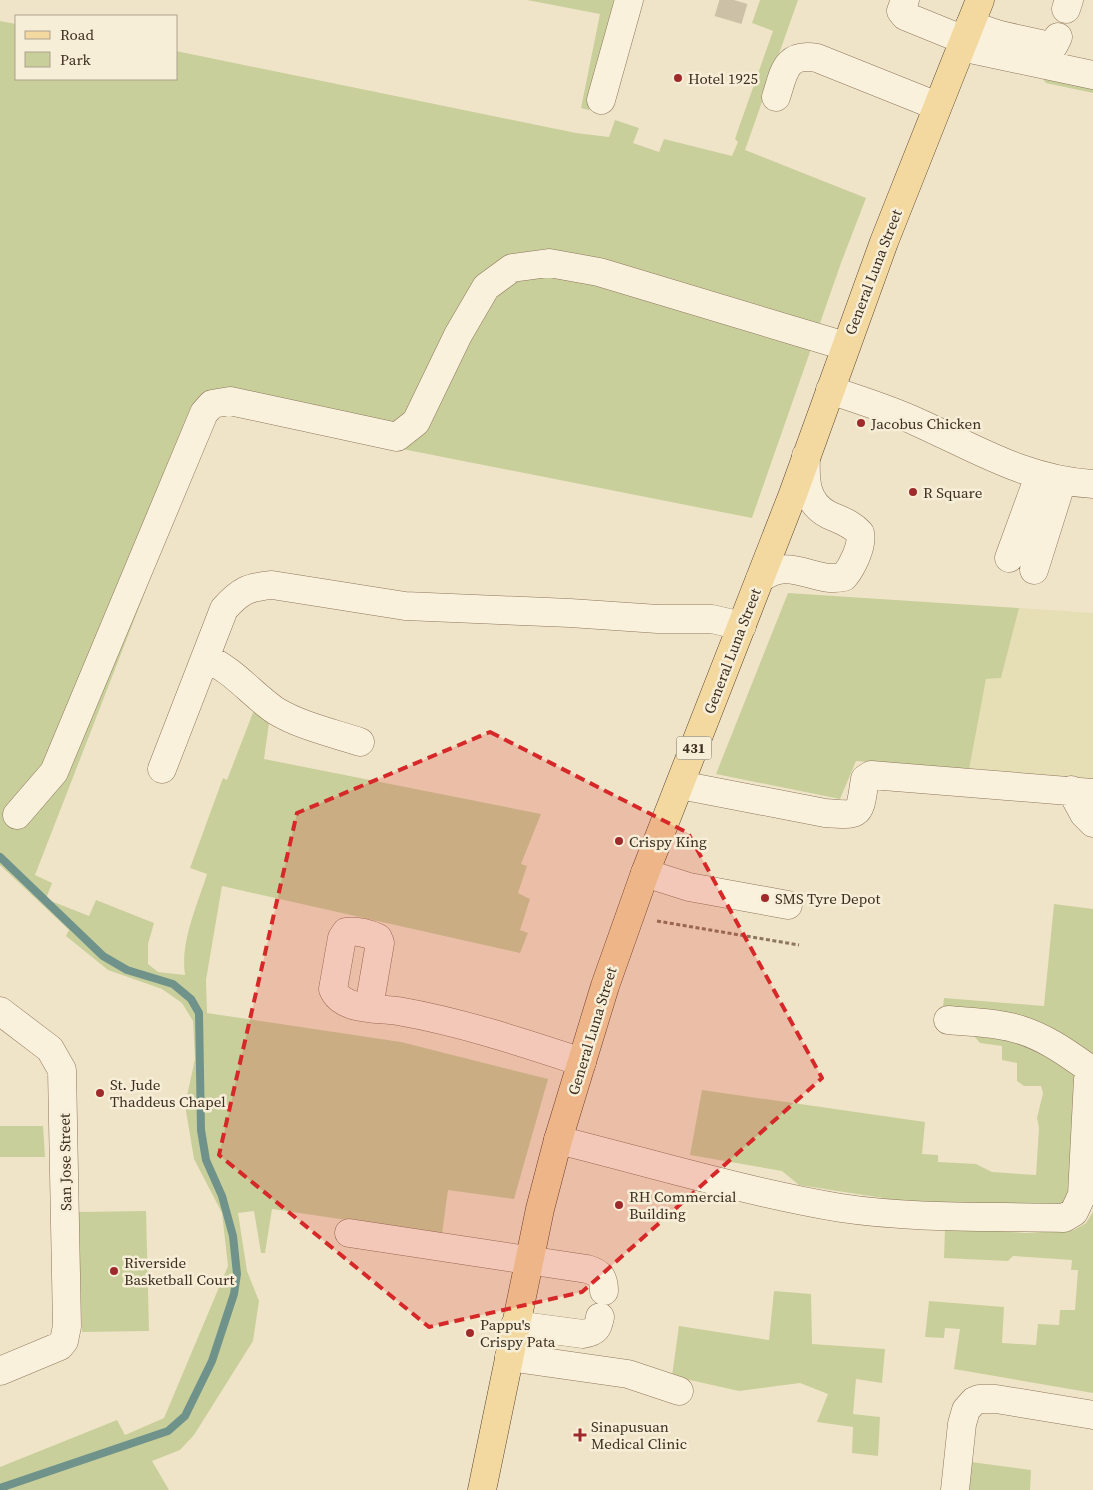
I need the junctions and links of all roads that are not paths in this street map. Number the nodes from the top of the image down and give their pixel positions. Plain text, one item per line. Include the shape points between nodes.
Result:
1 (629, 0) edge
2 (905, 0) edge
3 (980, 0) edge
4 (965, 37) junction
5 (1058, 37) dead end
6 (1093, 75) edge
7 (776, 97) dead end
8 (601, 100) dead end
9 (937, 106) junction
10 (845, 346) junction
11 (830, 390) junction
12 (806, 456) junction
13 (1072, 478) edge
14 (1009, 558) dead end
15 (1034, 570) dead end
16 (760, 579) junction
17 (742, 626) junction
18 (205, 658) junction
19 (360, 742) dead end
20 (162, 769) dead end
21 (680, 784) junction
22 (1082, 792) edge
23 (16, 815) dead end
24 (1093, 823) edge
25 (645, 873) junction
26 (788, 905) dead end
27 (369, 1007) dead end
28 (0, 1011) edge
29 (948, 1020) dead end
30 (582, 1062) junction
31 (1092, 1070) edge
32 (558, 1140) junction
33 (349, 1233) dead end
34 (528, 1258) junction
35 (515, 1325) junction
36 (509, 1357) junction
37 (0, 1371) edge
38 (679, 1391) dead end
39 (1093, 1415) edge
40 (482, 1490) edge
41 (955, 1490) edge

1 - 8 street
2 - 4 street via 904,16
3 - 4 main road, General Luna Street / 431
4 - 5 street via 1000,35 1050,46
4 - 6 street
4 - 9 main road, General Luna Street / 431
7 - 9 street via 787,66 796,57 805,55
9 - 10 main road, General Luna Street / 431
10 - 11 main road, General Luna Street / 431
10 - 23 street via 599,272 549,262 512,268 486,286 416,422 397,437 230,400 212,404 204,413 54,772
11 - 12 main road, General Luna Street / 431
11 - 13 street via 914,420 990,457
12 - 16 main road, General Luna Street / 431
12 - 16 street via 807,492 814,504 856,528 861,542 844,577 828,578 781,569
13 - 14 street
13 - 15 street
16 - 17 main road, General Luna Street / 431
17 - 18 street via 712,619 405,606 272,585 256,586 238,594 224,609
17 - 21 main road, General Luna Street / 431
18 - 19 street via 234,673 279,712
18 - 20 street
21 - 22 street via 849,815 860,808 865,779 871,775
21 - 25 main road, General Luna Street / 431
22 - 24 street via 1084,814
25 - 26 street via 689,887
25 - 30 main road, General Luna Street / 431
27 - 30 street via 472,1027
28 - 37 street, San Jose Street via 50,1049 62,1070 67,1326 64,1341 49,1352
29 - 31 street via 1008,1026 1024,1031 1056,1046
30 - 32 main road, General Luna Street / 431
31 - 32 street via 1088,1083 1082,1195 1074,1212 1064,1218 894,1214 841,1208
32 - 34 main road, General Luna Street / 431
33 - 34 street
34 - 35 main road, General Luna Street / 431
34 - 35 street via 597,1272 602,1277 598,1328 593,1333 583,1334
35 - 36 main road, General Luna Street / 431
36 - 38 street via 628,1374
36 - 40 main road, General Luna Street / 431
39 - 41 street via 979,1399 966,1410 962,1424

